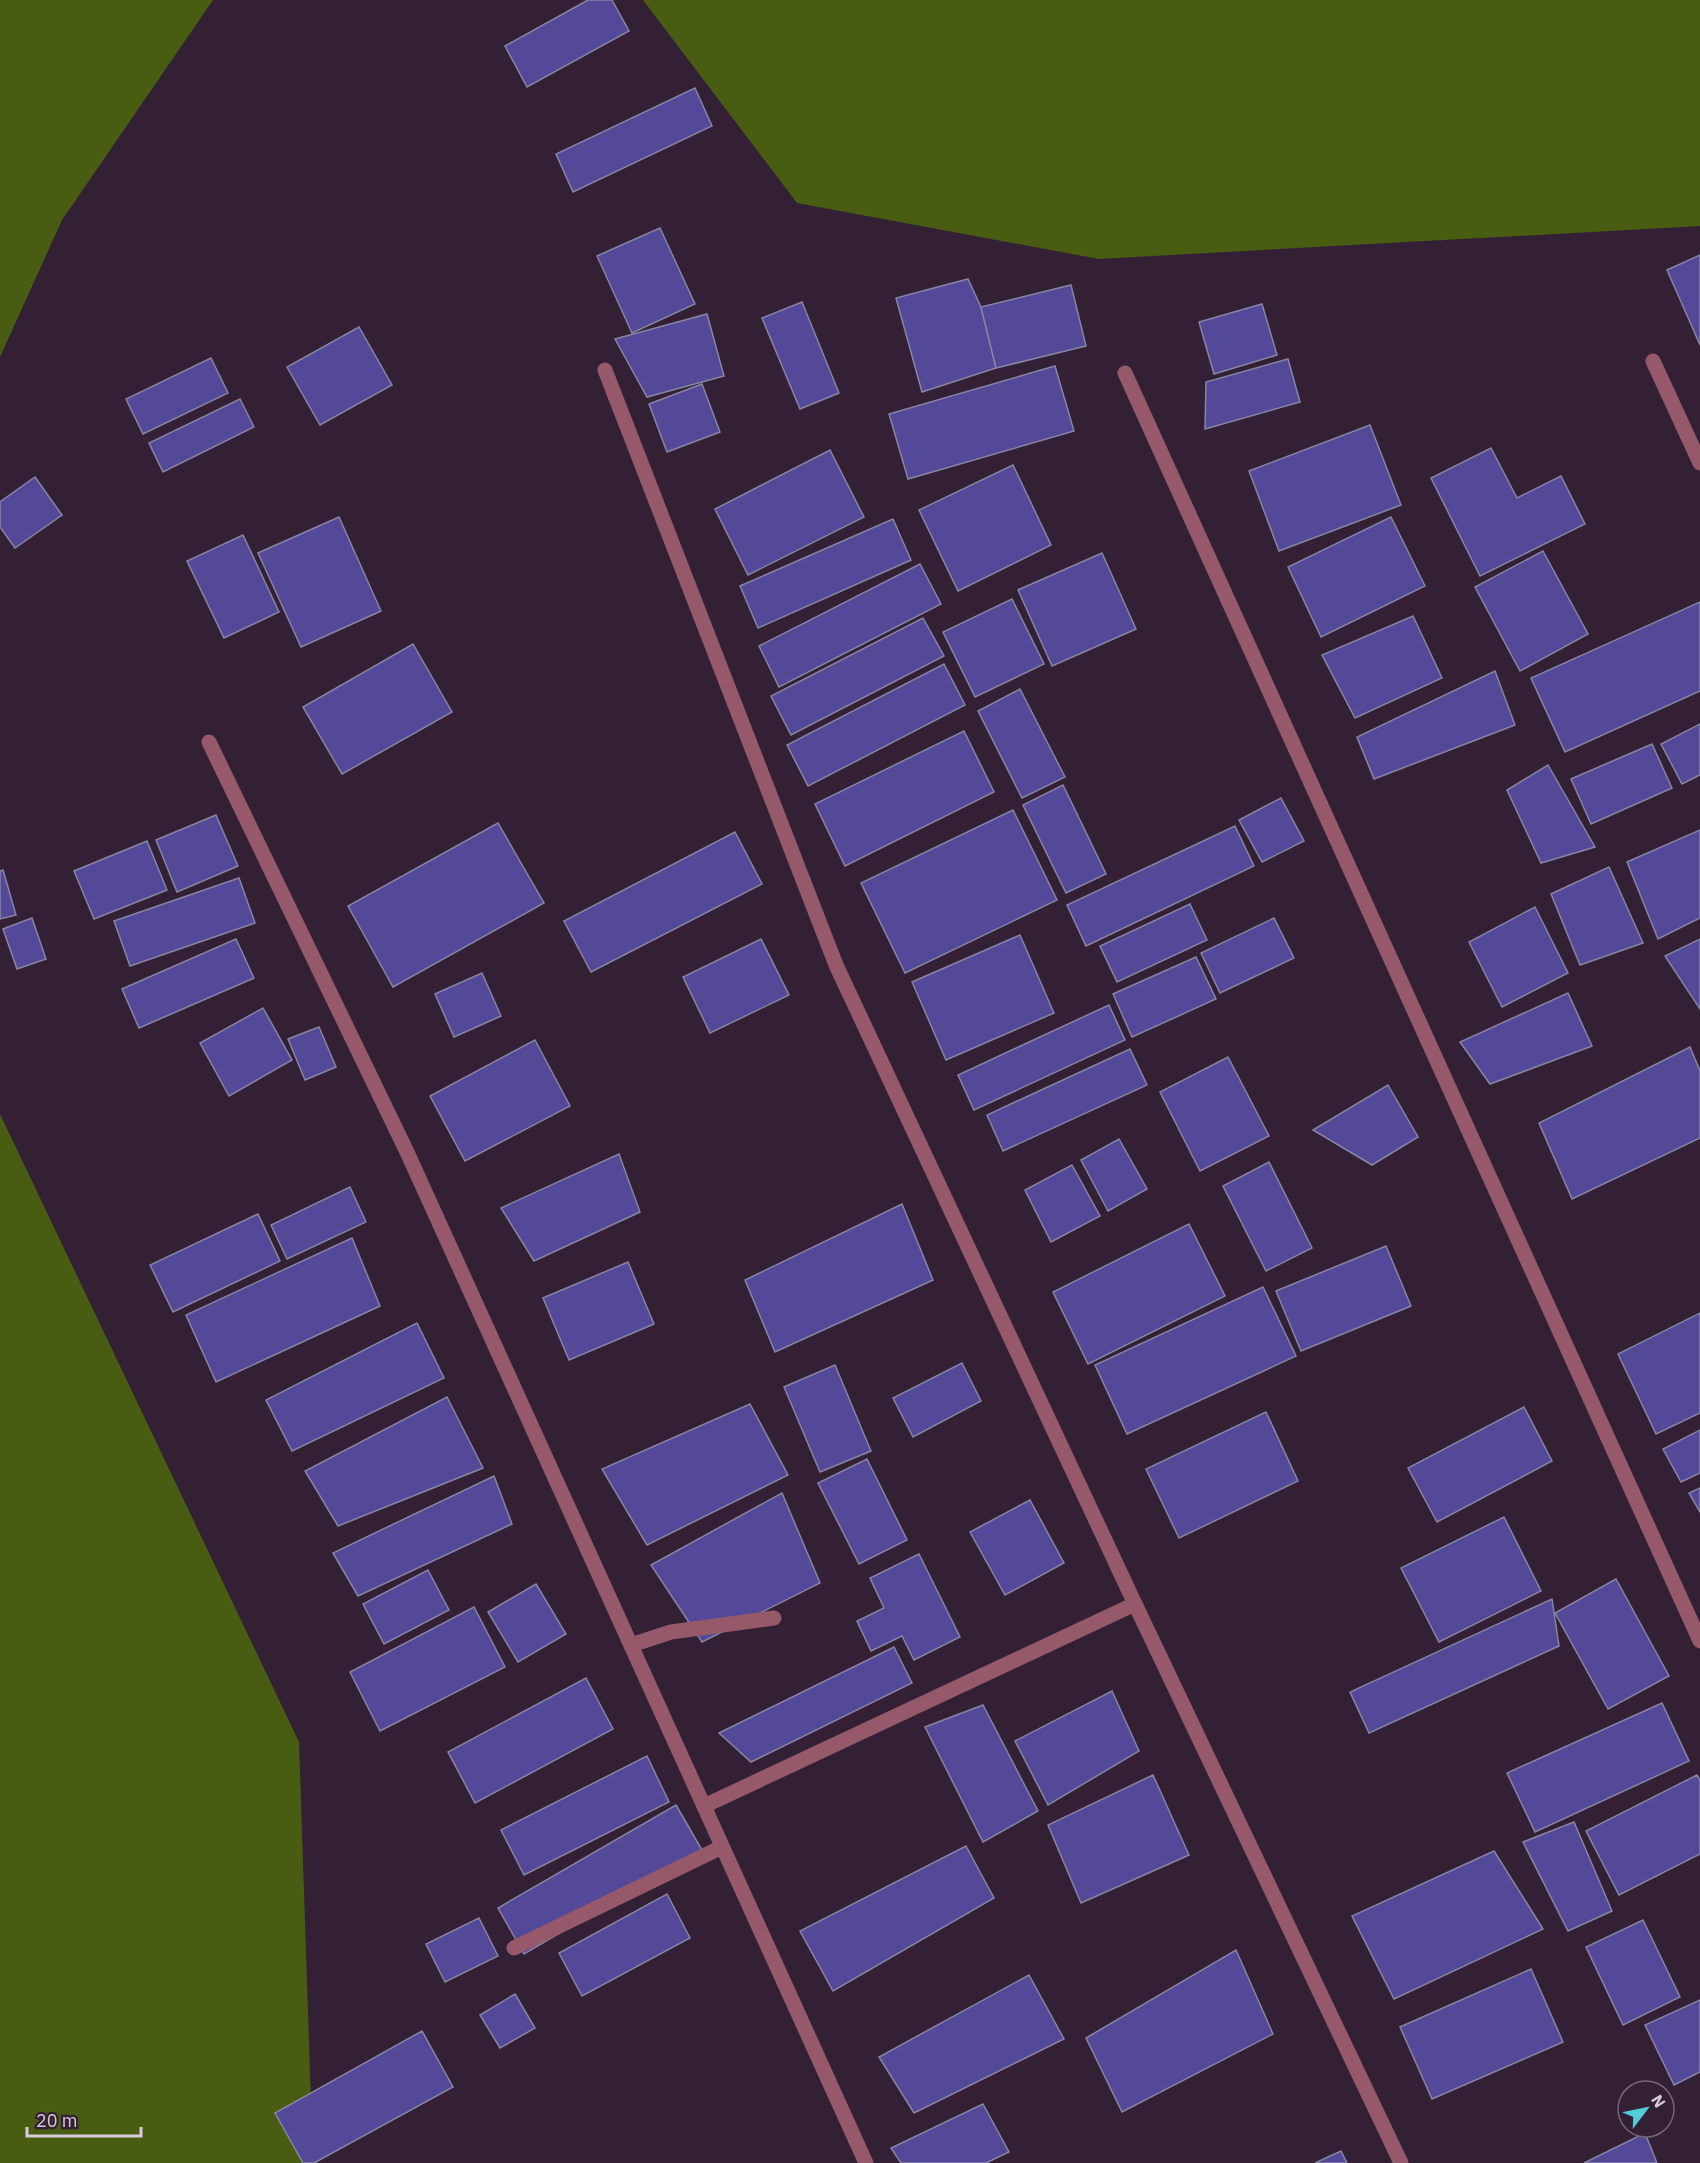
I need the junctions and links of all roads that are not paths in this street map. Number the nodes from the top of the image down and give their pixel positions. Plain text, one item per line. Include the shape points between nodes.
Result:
1 (1653, 361) dead end
2 (605, 370) dead end
3 (1125, 373) dead end
4 (1700, 463) edge
5 (210, 742) dead end
6 (1135, 1604) junction
7 (774, 1618) dead end
8 (1700, 1641) edge
9 (631, 1645) junction
10 (704, 1806) junction
11 (722, 1847) junction
12 (514, 1948) dead end
13 (866, 2163) edge
14 (1401, 2163) edge

1 - 4 street
2 - 6 street via 836,964
3 - 8 street
5 - 9 street via 407,1152
6 - 10 street
6 - 14 street
7 - 9 street via 671,1632
9 - 10 street
10 - 11 street
11 - 12 street
11 - 13 street

